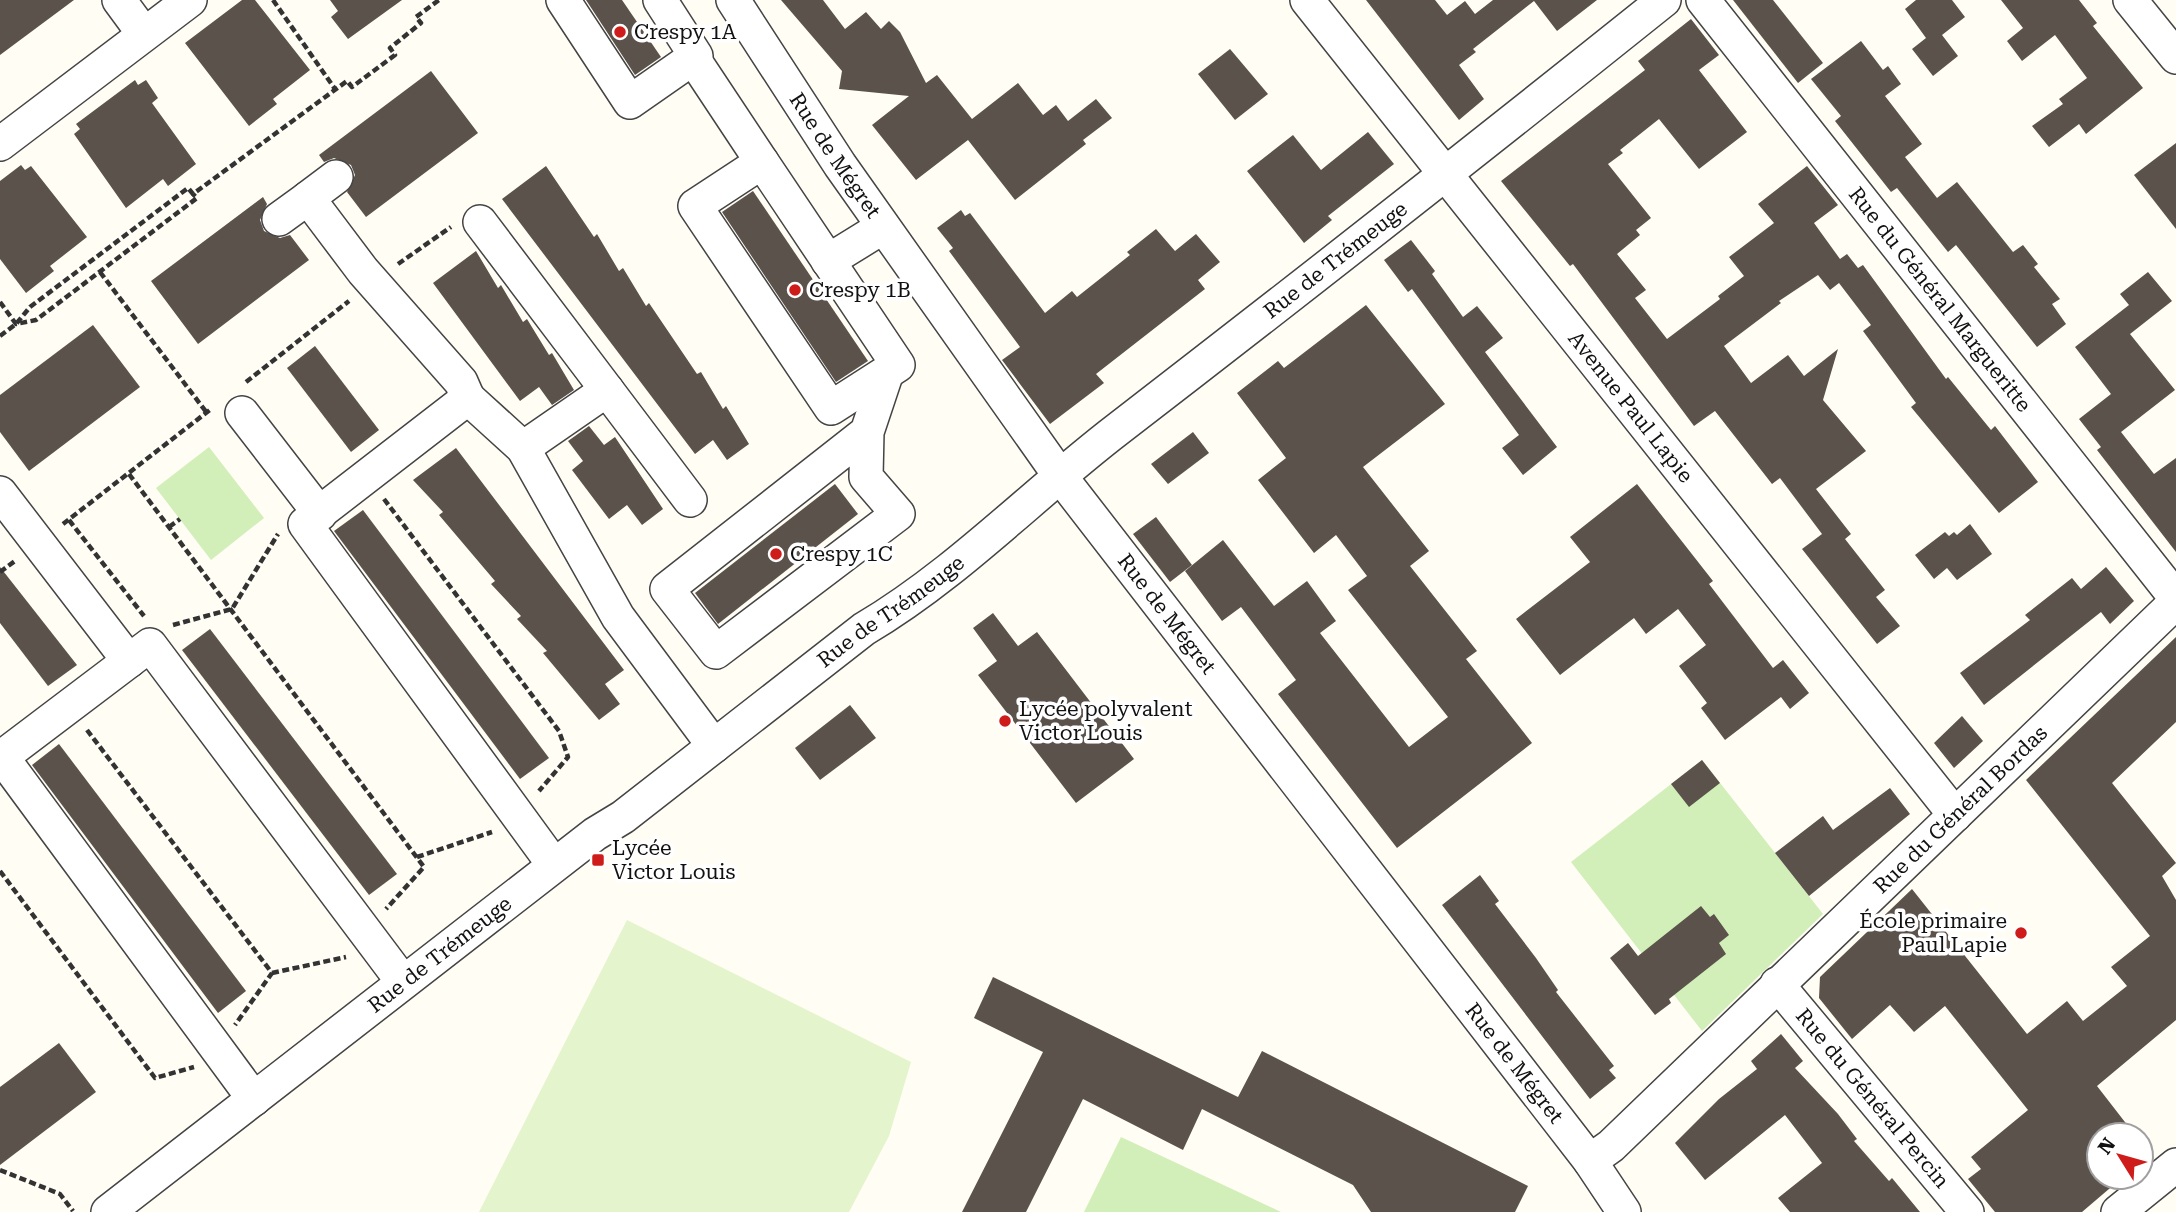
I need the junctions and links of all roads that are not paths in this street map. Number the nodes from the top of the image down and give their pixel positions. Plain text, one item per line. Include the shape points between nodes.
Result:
1 (119, 0) edge
2 (190, 0) edge
3 (562, 0) edge
4 (660, 0) edge
5 (733, 0) edge
6 (1307, 0) edge
7 (1664, 0) edge
8 (1703, 0) edge
9 (2130, 0) edge
10 (144, 34) junction
11 (2176, 57) edge
12 (694, 58) junction
13 (0, 144) edge
14 (762, 162) junction
15 (1446, 175) junction
16 (336, 177) dead end
17 (307, 198) junction
18 (279, 219) dead end
19 (480, 222) dead end
20 (883, 227) junction
21 (828, 261) junction
22 (887, 372) junction
23 (607, 390) junction
24 (468, 398) junction
25 (227, 420) road end
26 (867, 432) junction
27 (523, 447) junction
28 (1060, 476) junction
29 (0, 494) edge
30 (690, 500) dead end
31 (320, 514) junction
32 (2176, 600) edge
33 (130, 661) junction
34 (714, 746) junction
35 (1955, 815) junction
36 (554, 865) junction
37 (404, 982) junction
38 (1777, 984) junction
39 (254, 1099) junction
40 (1590, 1161) junction
41 (2176, 1165) edge
42 (108, 1212) edge
43 (1624, 1212) edge
44 (1967, 1212) edge
45 (2118, 1212) edge

1 - 10 street
2 - 10 street
3 - 12 street via 630,102
4 - 12 street
5 - 20 street, Rue de Mégret
6 - 15 street, Avenue Paul Lapie
7 - 15 street, Rue de Trémeuge
8 - 32 street, Rue du Général Margueritte
9 - 11 street
10 - 13 street
12 - 14 street
14 - 21 street
14 - 22 street via 695,206 831,408
15 - 28 street, Rue de Trémeuge
15 - 35 street, Avenue Paul Lapie
16 - 17 street
17 - 18 street
17 - 24 street via 363,271 461,382
19 - 23 street
20 - 21 street
20 - 28 street, Rue de Mégret
21 - 22 street via 898,365
22 - 26 street
23 - 27 street
23 - 30 street
24 - 27 street
24 - 31 street
25 - 31 street
26 - 26 street via 866,477 898,514 716,652 667,589
27 - 34 street via 618,617
28 - 34 street, Rue de Trémeuge via 996,531
28 - 40 street, Rue de Mégret
29 - 33 street
31 - 36 street via 305,524
32 - 35 street, Rue du Général Bordas
33 - 37 street via 150,645
33 - 39 street via 2,757
34 - 36 street, Rue de Trémeuge
35 - 38 street, Rue du Général Bordas
36 - 37 street, Rue de Trémeuge
37 - 39 street, Rue de Trémeuge
38 - 40 street, Rue du Général Bordas via 1611,1146
38 - 44 street, Rue du Général Percin
39 - 42 street, Rue de Trémeuge
40 - 43 street, Rue de Mégret
41 - 45 street

